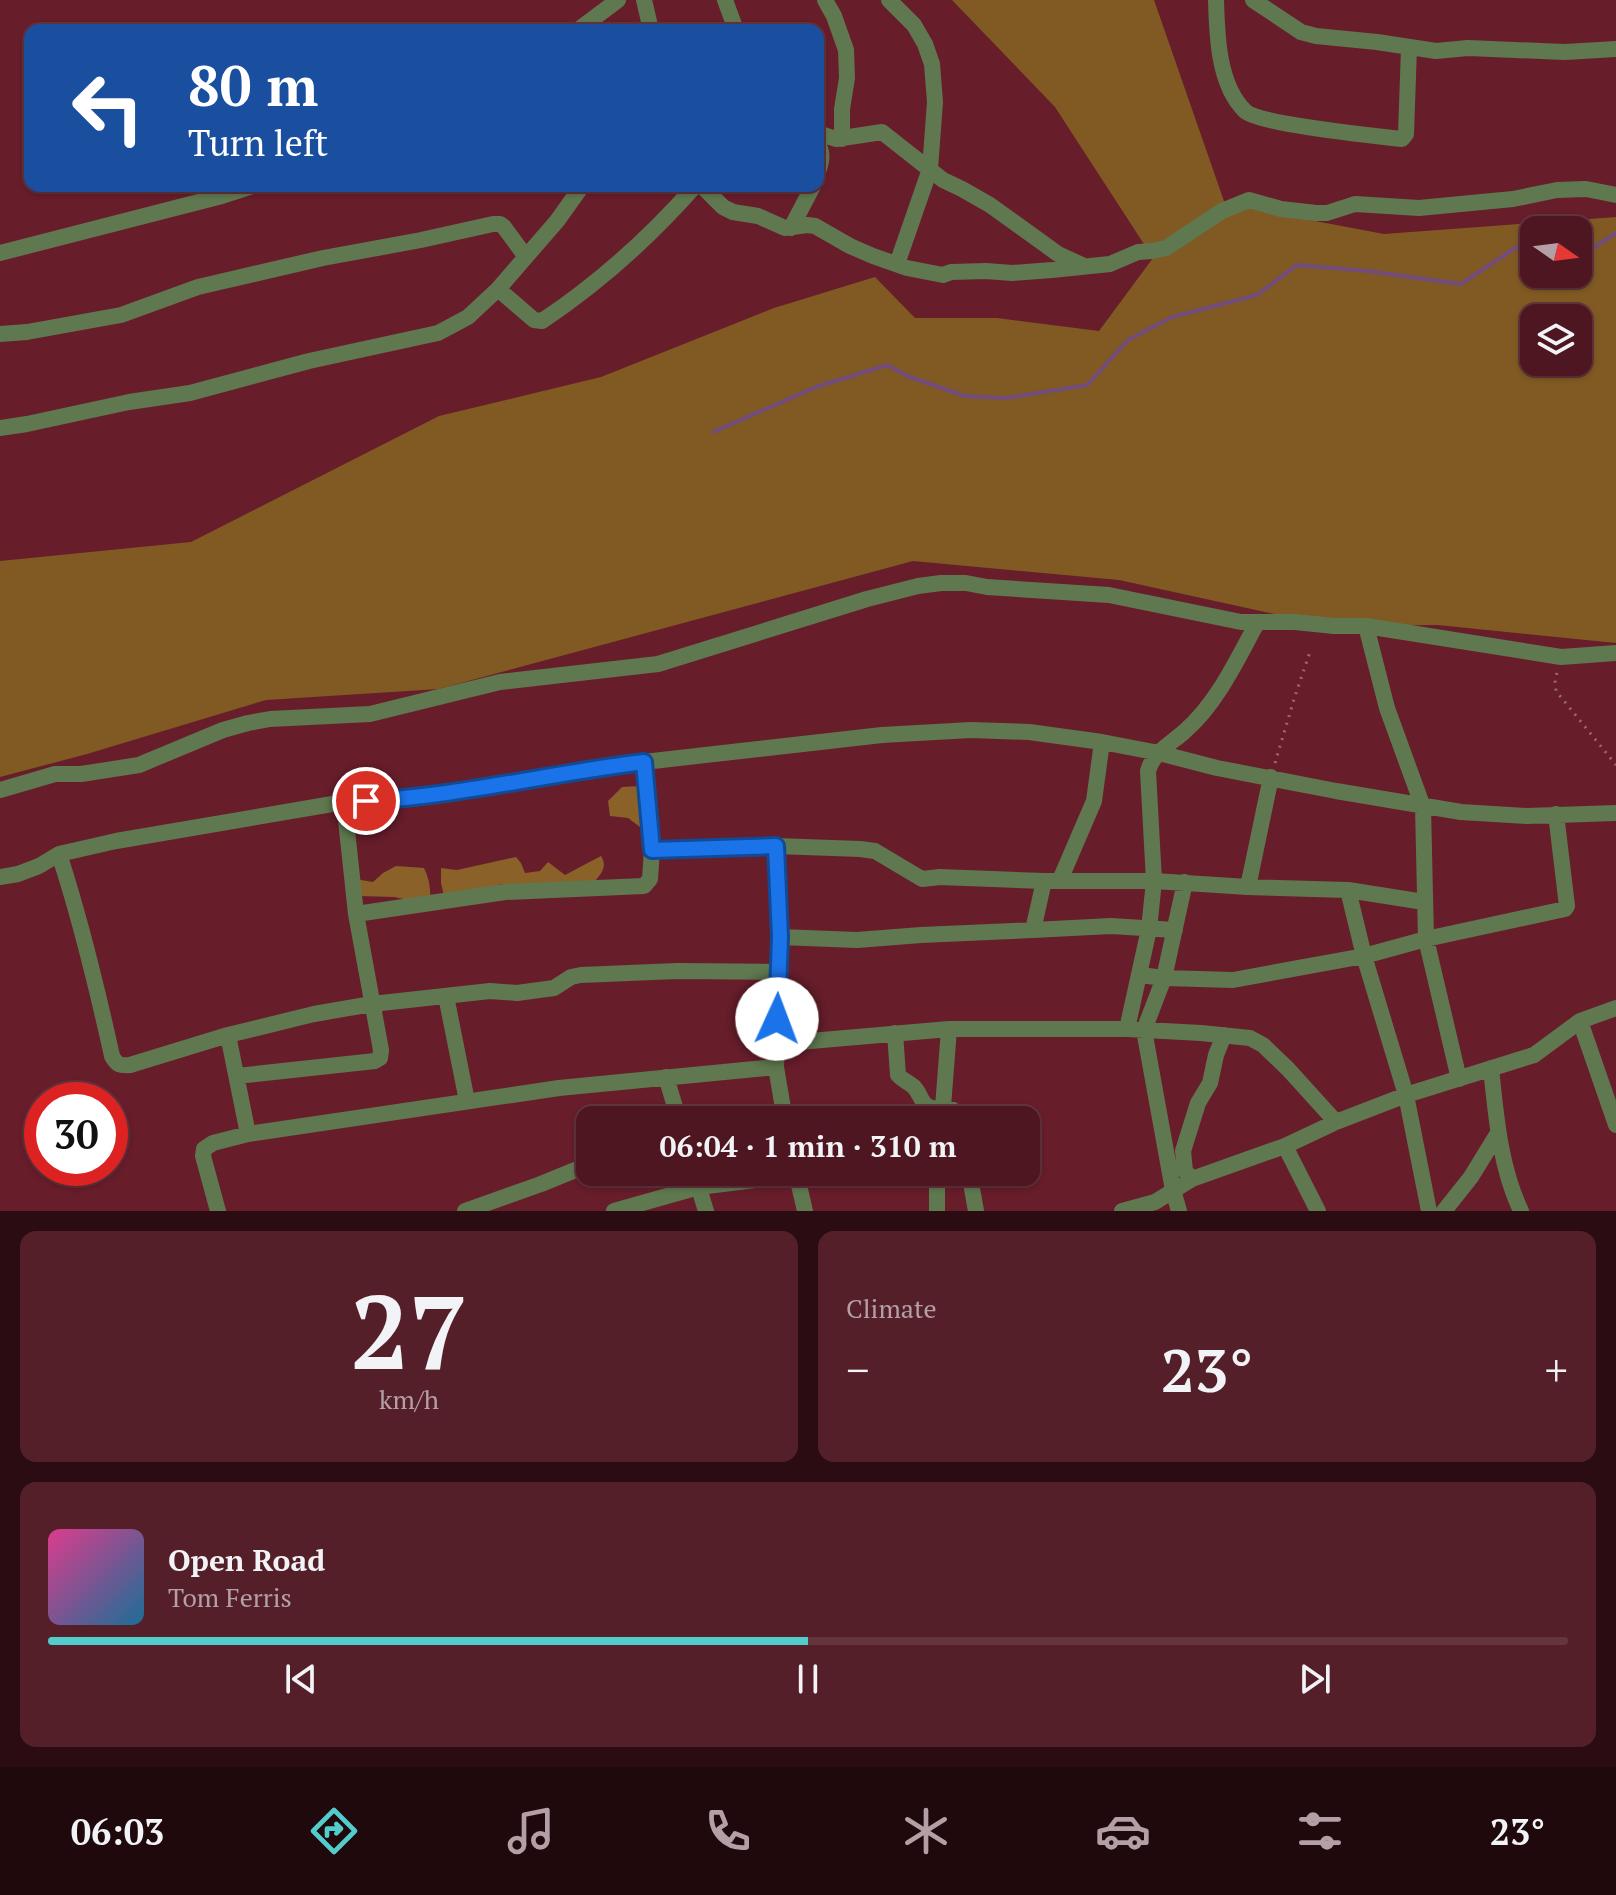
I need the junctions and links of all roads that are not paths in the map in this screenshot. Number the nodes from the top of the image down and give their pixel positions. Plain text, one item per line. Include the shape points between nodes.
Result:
1 (618, 0) edge
2 (644, 0) edge
3 (725, 0) edge
4 (825, 0) edge
5 (889, 0) edge
6 (1216, 0) edge
7 (1253, 0) edge
8 (586, 24) edge
9 (650, 24) edge
10 (734, 24) edge
11 (1409, 48) junction
12 (1616, 49) edge
13 (824, 135) edge
14 (842, 139) junction
15 (930, 169) junction
16 (234, 192) edge
17 (578, 192) edge
18 (690, 192) edge
19 (708, 192) edge
20 (810, 192) edge
21 (1616, 195) edge
22 (791, 228) junction
23 (0, 253) edge
24 (526, 257) junction
25 (897, 264) junction
26 (1084, 266) junction
27 (498, 289) junction
28 (0, 334) edge
29 (0, 428) edge
30 (1257, 623) junction
31 (1366, 626) junction
32 (1616, 653) edge
33 (1102, 742) junction
34 (1159, 753) junction
35 (644, 762) junction
36 (1271, 777) junction
37 (0, 790) edge
38 (344, 802) junction
39 (1423, 807) junction
40 (1616, 813) edge
41 (1556, 814) junction
42 (776, 846) junction
43 (652, 850) junction
44 (59, 854) junction
45 (0, 877) edge
46 (1052, 880) junction
47 (1154, 881) junction
48 (1185, 882) junction
49 (1248, 887) junction
50 (1348, 890) junction
51 (1424, 902) junction
52 (356, 914) junction
53 (1149, 929) junction
54 (1033, 930) junction
55 (1175, 930) junction
56 (780, 937) junction
57 (1426, 939) junction
58 (1364, 956) junction
59 (778, 972) junction
60 (1140, 975) junction
61 (1164, 978) junction
62 (446, 996) junction
63 (372, 1004) junction
64 (1616, 1008) edge
65 (1580, 1021) junction
66 (949, 1029) junction
67 (1127, 1029) junction
68 (1144, 1030) junction
69 (895, 1033) junction
70 (228, 1035) junction
71 (1224, 1035) junction
72 (776, 1044) junction
73 (776, 1067) junction
74 (1491, 1068) junction
75 (237, 1076) junction
76 (666, 1077) junction
77 (1459, 1079) junction
78 (1406, 1095) junction
79 (467, 1101) junction
80 (675, 1106) edge
81 (783, 1106) edge
82 (927, 1106) edge
83 (944, 1106) edge
84 (1336, 1122) junction
85 (1616, 1125) edge
86 (1498, 1133) junction
87 (248, 1134) junction
88 (1285, 1146) junction
89 (576, 1170) edge
90 (1192, 1179) junction
91 (681, 1186) edge
92 (699, 1186) edge
93 (800, 1186) edge
94 (937, 1186) edge
95 (972, 1186) edge
96 (1173, 1190) junction
97 (218, 1211) edge
98 (465, 1211) edge
99 (614, 1211) edge
100 (706, 1211) edge
101 (805, 1211) edge
102 (937, 1211) edge
103 (976, 1211) edge
104 (1122, 1211) edge
105 (1179, 1211) edge
106 (1318, 1211) edge
107 (1429, 1211) edge
108 (1444, 1211) edge
109 (1521, 1211) edge

1 - 8 street
2 - 9 street
3 - 10 street
4 - 14 street via 846,50
5 - 15 street via 914,25 932,64
6 - 11 street via 1228,87 1245,111 1260,118 1402,139
7 - 11 street via 1301,32
11 - 12 street
13 - 14 street
14 - 15 street via 882,132
15 - 25 street
15 - 26 street
16 - 23 street
17 - 24 street
18 - 27 street via 664,222 542,321
19 - 22 street via 733,212
20 - 22 street
21 - 26 street via 1557,190 1419,208 1355,204 1327,213 1245,200 1166,248
22 - 25 street via 815,226
24 - 27 street
24 - 28 street via 504,227 493,224 198,287 121,315
25 - 26 street via 943,275
27 - 29 street via 468,317 438,333 190,393
30 - 31 street
30 - 34 street via 1208,706
30 - 37 street via 1109,595 966,583 918,586 658,664 500,682 370,714 261,720 139,765 55,774
31 - 32 street via 1561,657
31 - 39 street via 1387,708
33 - 34 street
33 - 35 street via 971,730
33 - 46 street via 1094,801
34 - 36 street
34 - 47 street via 1148,771
35 - 38 street via 449,794
35 - 43 street
36 - 39 street
36 - 49 street
38 - 44 street
38 - 52 street
39 - 41 street
39 - 51 street
40 - 41 street
41 - 57 street via 1565,909
42 - 43 street
42 - 46 street via 875,851 922,879
42 - 56 street
43 - 52 street via 650,879 644,886 505,892
44 - 45 street
44 - 70 street via 116,1063 130,1065
46 - 47 street
46 - 54 street
47 - 48 street
47 - 53 street
48 - 49 street
48 - 55 street
49 - 50 street
50 - 51 street
50 - 58 street
51 - 57 street
52 - 63 street
53 - 54 street
53 - 55 street
53 - 60 street
54 - 56 street via 857,940
55 - 61 street
56 - 59 street
57 - 58 street
57 - 77 street
58 - 61 street via 1233,980
58 - 78 street
59 - 62 street via 581,975 554,988
59 - 72 street
60 - 61 street
60 - 67 street
61 - 68 street
62 - 63 street
62 - 79 street
63 - 70 street
63 - 75 street via 381,1050 378,1060
64 - 65 street
65 - 74 street via 1534,1055
65 - 85 street
66 - 67 street
66 - 69 street
66 - 83 street
67 - 68 street
68 - 71 street
68 - 96 street
69 - 72 street
69 - 82 street via 898,1075
70 - 75 street
71 - 84 street via 1263,1045
71 - 90 street via 1183,1151 1183,1166
72 - 73 street
73 - 76 street
73 - 81 street
74 - 77 street
74 - 86 street
75 - 87 street
76 - 79 street
76 - 80 street
77 - 78 street
78 - 84 street
78 - 107 street
79 - 87 street
84 - 88 street
86 - 108 street
86 - 109 street
87 - 97 street via 204,1149
88 - 90 street
88 - 106 street
89 - 98 street
90 - 96 street
91 - 99 street
92 - 100 street
93 - 101 street
94 - 102 street
95 - 103 street
96 - 104 street via 1155,1202
96 - 105 street

